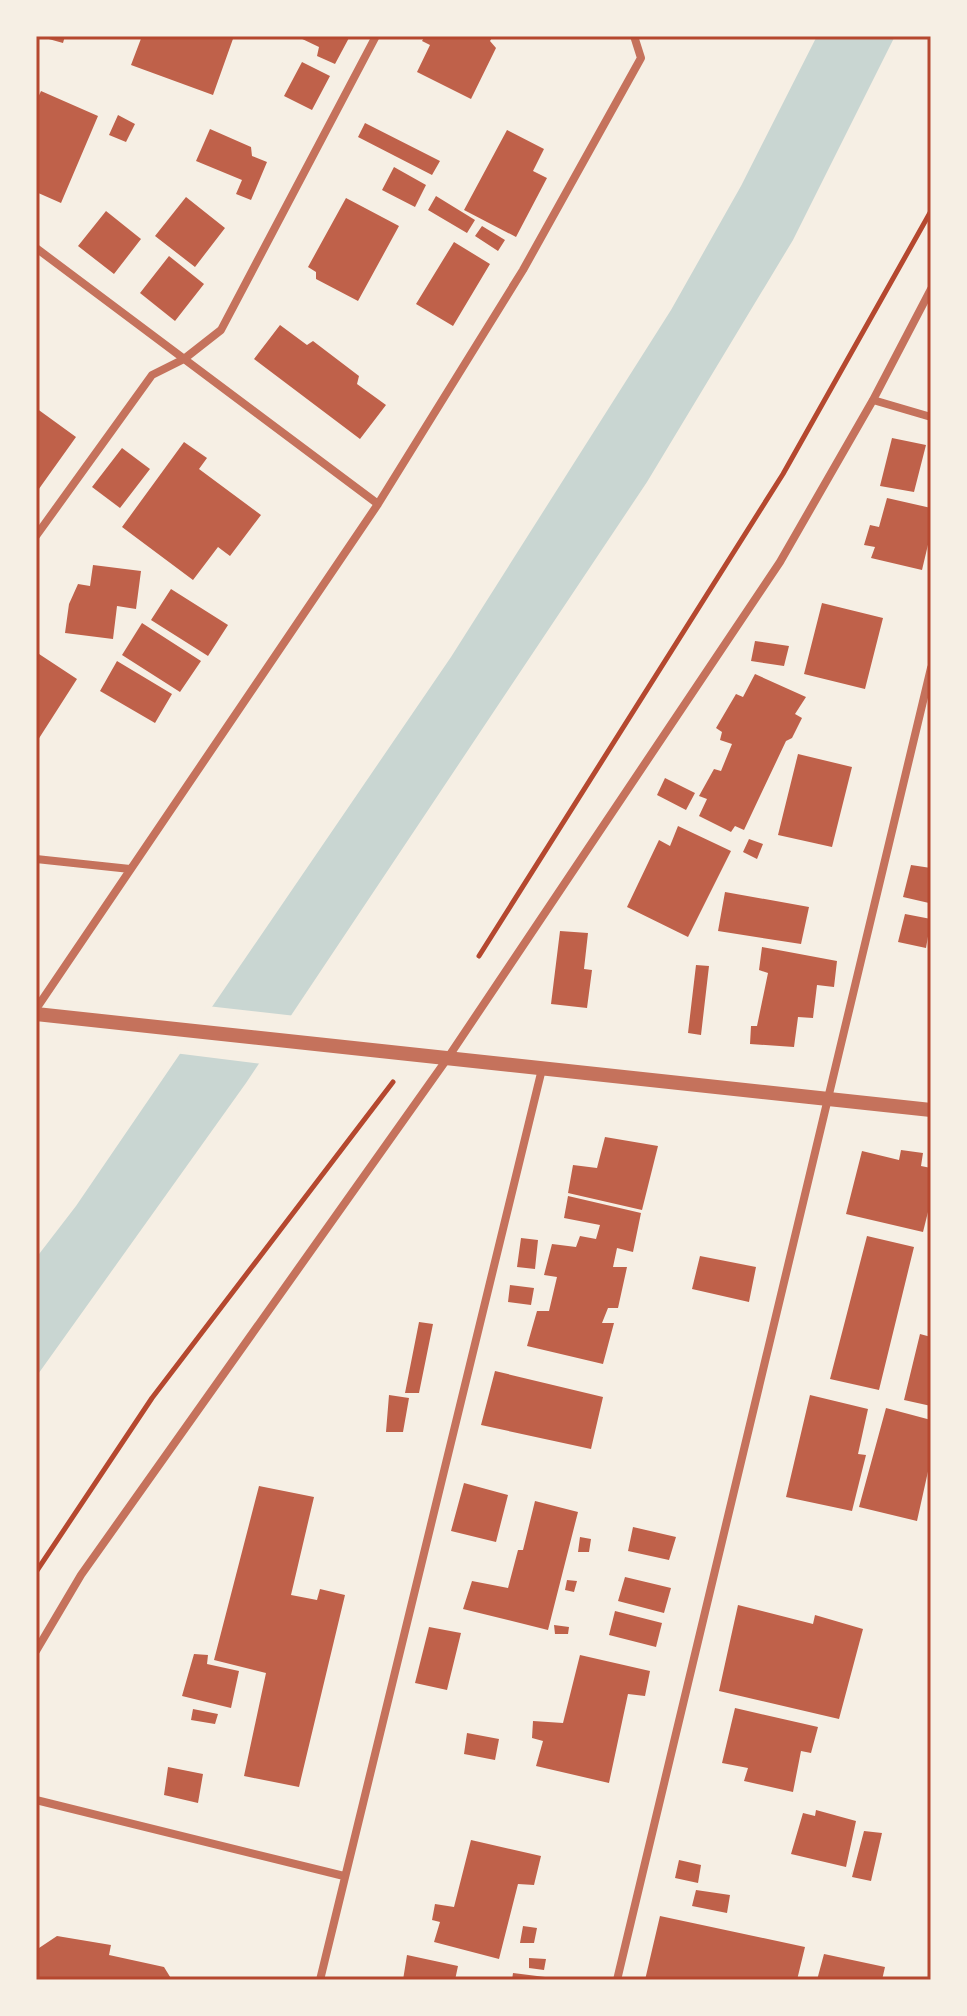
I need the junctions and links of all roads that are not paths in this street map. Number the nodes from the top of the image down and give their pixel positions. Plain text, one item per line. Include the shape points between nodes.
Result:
1 (376, 36) edge
2 (634, 36) edge
3 (36, 248) edge
4 (931, 289) edge
5 (184, 359) junction
6 (873, 400) junction
7 (931, 417) edge
8 (378, 504) junction
9 (36, 536) edge
10 (931, 668) edge
11 (36, 859) edge
12 (130, 869) junction
13 (36, 1012) edge
14 (447, 1059) junction
15 (542, 1069) junction
16 (826, 1099) junction
17 (931, 1110) edge
18 (36, 1651) edge
19 (36, 1800) edge
20 (344, 1876) junction
21 (320, 1980) edge
22 (617, 1980) edge

1 - 5 street via 221,330
2 - 8 street via 641,58 634,72 523,270
3 - 5 street
4 - 6 street
5 - 8 street
5 - 9 street via 152,375
6 - 7 street
6 - 14 street via 780,562
8 - 12 street
10 - 16 street
11 - 12 street
12 - 13 street
13 - 14 street
14 - 15 street
14 - 18 street via 81,1575
15 - 16 street
15 - 20 street
16 - 17 street
16 - 22 street
19 - 20 street
20 - 21 street

